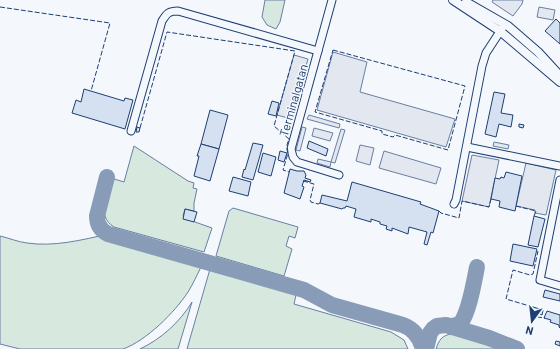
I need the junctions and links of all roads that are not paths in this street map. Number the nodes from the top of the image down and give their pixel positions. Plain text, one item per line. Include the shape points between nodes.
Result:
1 (332, 0) edge
2 (453, 0) edge
3 (462, 0) edge
4 (502, 27) junction
5 (318, 51) junction
6 (560, 76) edge
7 (560, 82) edge
8 (131, 131) dead end
9 (467, 147) junction
10 (560, 166) edge
11 (339, 175) dead end
12 (560, 180) edge
13 (454, 204) dead end
14 (560, 286) edge

1 - 5 street, Terminalgatan
2 - 4 main road
3 - 4 main road
4 - 6 main road via 538,52
4 - 7 main road
4 - 9 street via 486,53 482,66
5 - 8 street via 178,11 166,13
5 - 11 street, Terminalgatan via 291,149 297,162
9 - 10 street
9 - 13 street
12 - 14 street via 540,280

